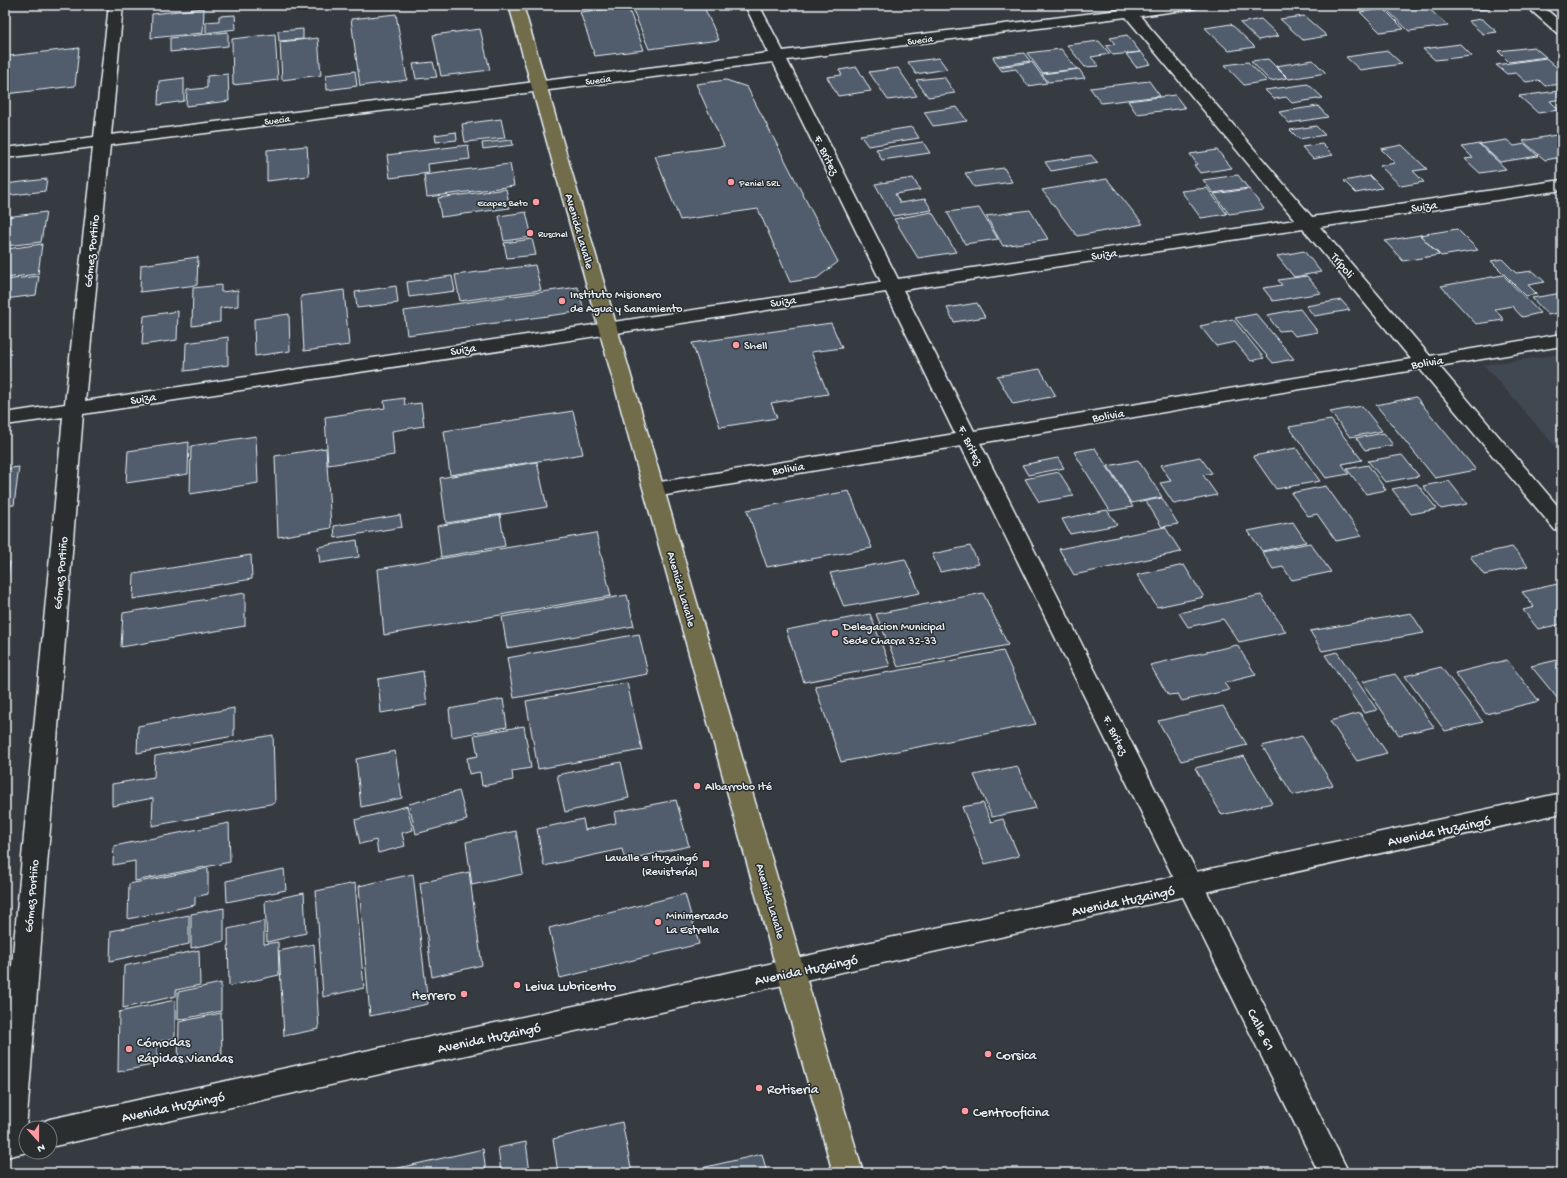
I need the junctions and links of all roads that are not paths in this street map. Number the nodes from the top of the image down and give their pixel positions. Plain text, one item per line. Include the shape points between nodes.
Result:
1 (116, 5) edge
2 (516, 5) edge
3 (752, 5) edge
4 (1191, 5) edge
5 (1532, 5) edge
6 (1127, 9) edge
7 (1562, 30) edge
8 (778, 56) junction
9 (539, 86) junction
10 (102, 141) junction
11 (5, 153) edge
12 (1562, 186) edge
13 (1308, 223) junction
14 (892, 285) junction
15 (608, 327) junction
16 (1562, 340) edge
17 (1425, 362) junction
18 (74, 409) junction
19 (5, 419) edge
20 (968, 438) junction
21 (654, 490) junction
22 (1562, 525) edge
23 (1562, 803) edge
24 (1190, 885) junction
25 (791, 973) junction
26 (58, 1131) edge
27 (14, 1141) edge
28 (848, 1173) edge
29 (1334, 1173) edge

1 - 10 street, Gómez Portiño
2 - 9 main road, Avenida Lavalle
3 - 8 street, F. Britez
4 - 6 street, Suecia
5 - 7 street
6 - 8 street, Suecia
6 - 13 street, Trípoli
8 - 9 street, Suecia
8 - 14 street, F. Britez
9 - 10 street, Suecia
9 - 15 main road, Avenida Lavalle
10 - 11 street, Suecia
10 - 18 street, Gómez Portiño
12 - 13 street, Suiza
13 - 14 street, Suiza
13 - 17 street, Trípoli
14 - 15 street, Suiza
14 - 20 street, F. Britez
15 - 18 street, Suiza
15 - 21 main road, Avenida Lavalle
16 - 17 street, Bolivia
17 - 20 street, Bolivia
17 - 22 street, Trípoli
18 - 19 street, Suiza
18 - 27 street, Gómez Portiño
20 - 21 street, Bolivia
20 - 24 street, F. Britez
21 - 25 main road, Avenida Lavalle
23 - 24 street, Avenida Ituzaingó
24 - 25 street, Avenida Ituzaingó
24 - 29 street, Calle 61
25 - 26 street, Avenida Ituzaingó
25 - 28 main road, Avenida Lavalle

